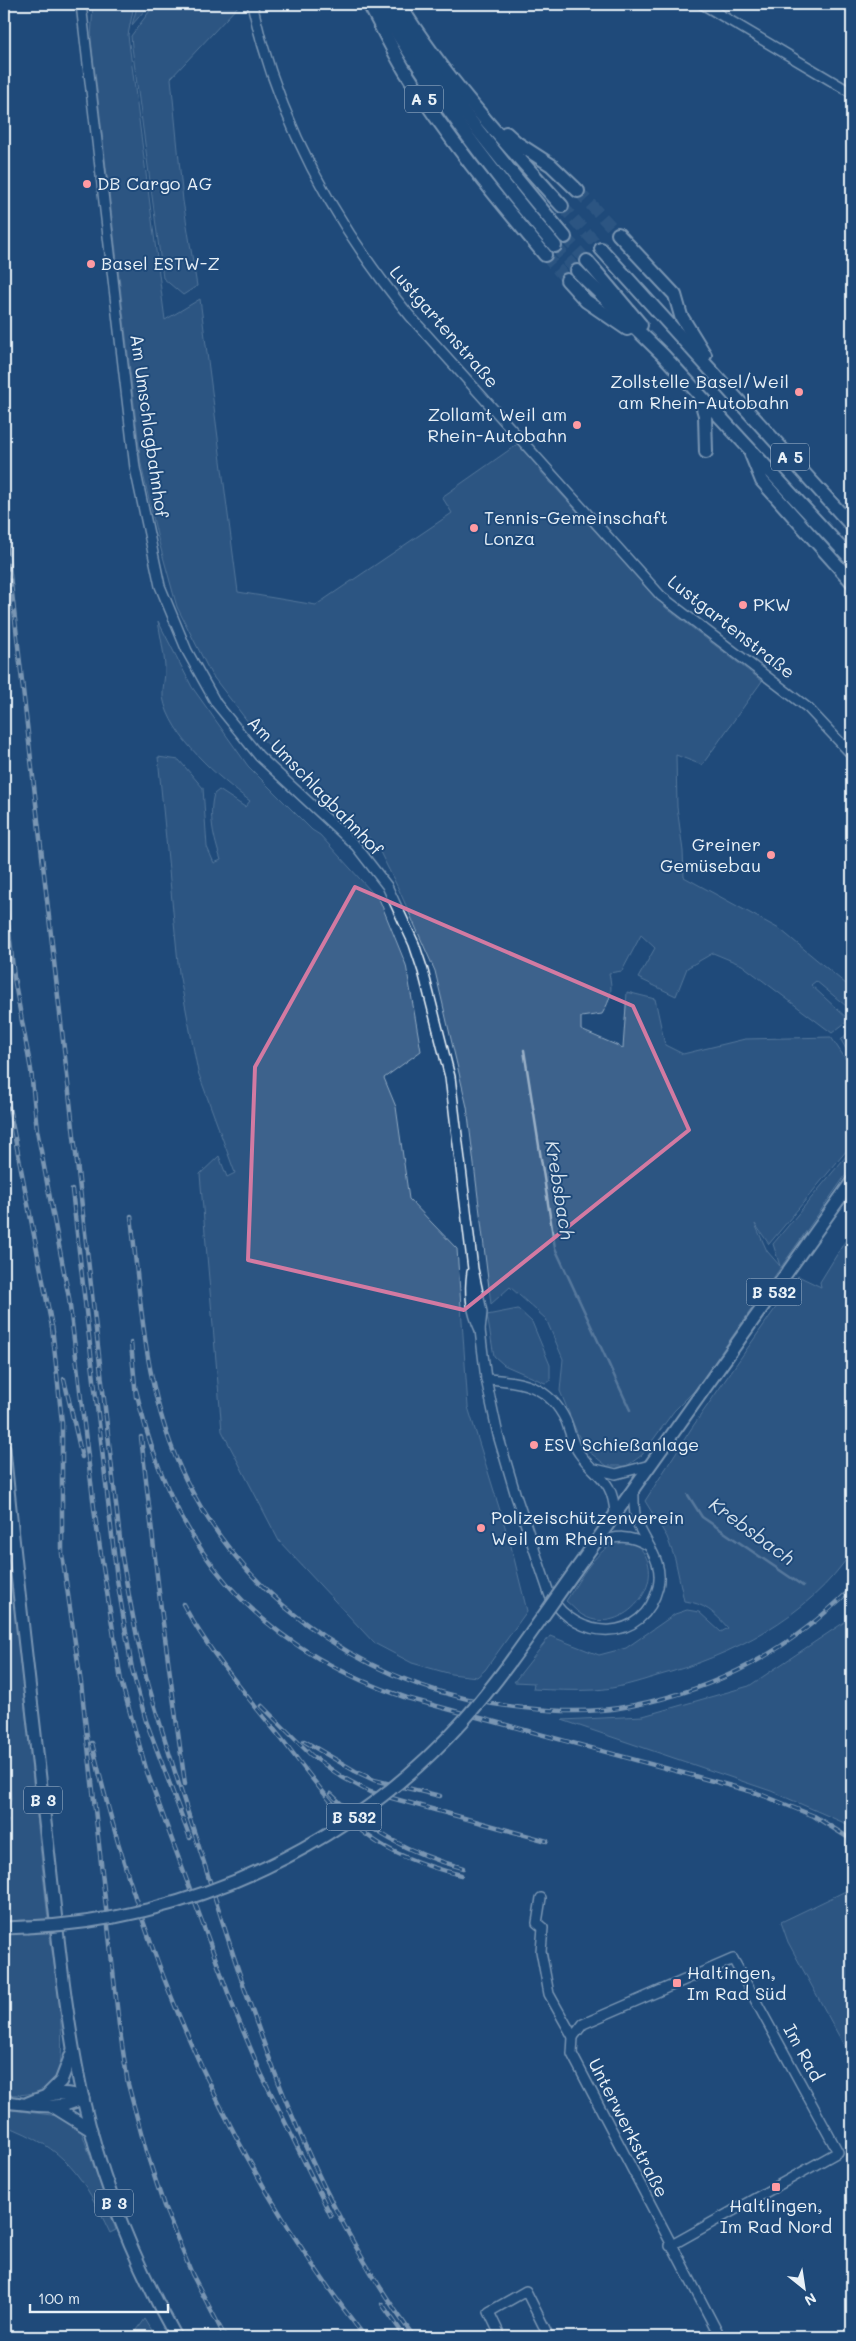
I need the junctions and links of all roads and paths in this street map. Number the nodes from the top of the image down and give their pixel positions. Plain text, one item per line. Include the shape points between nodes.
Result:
1 (81, 4) edge
2 (252, 4) edge
3 (369, 4) edge
4 (379, 4) edge
5 (388, 4) edge
6 (399, 4) edge
7 (408, 4) edge
8 (702, 4) edge
9 (716, 7) edge
10 (418, 31) junction
11 (852, 93) edge
12 (483, 119) junction
13 (578, 191) tunnel mouth
14 (562, 206) tunnel mouth
15 (618, 234) tunnel mouth
16 (565, 237) tunnel mouth
17 (601, 249) tunnel mouth
18 (587, 262) tunnel mouth
19 (577, 271) tunnel mouth
20 (567, 280) tunnel mouth
21 (663, 355) junction
22 (727, 388) junction
23 (700, 395) junction
24 (750, 451) junction
25 (706, 452) dead end
26 (852, 526) edge
27 (852, 560) edge
28 (852, 582) edge
29 (852, 755) edge
30 (852, 1180) edge
31 (486, 1379) junction
32 (4, 1449) edge
33 (650, 1465) junction
34 (593, 1468) junction
35 (634, 1488) junction
36 (615, 1514) junction
37 (595, 1543) junction
38 (650, 1547) junction
39 (541, 1898) dead end
40 (4, 1928) edge
41 (573, 2037) junction
42 (73, 2048) junction
43 (46, 2096) junction
44 (83, 2098) junction
45 (4, 2102) edge
46 (28, 2103) junction
47 (54, 2107) junction
48 (91, 2130) junction
49 (670, 2246) junction
50 (176, 2337) edge
51 (501, 2337) edge
52 (549, 2337) edge
53 (720, 2337) edge

1 - 31 street, Am Umschlagbahnhof via 135,468 160,586 193,663 222,711 259,756 356,846 387,886 398,908 423,971 450,1077 473,1269 482,1312 480,1330
2 - 29 street, Lustgartenstraße via 258,34 304,154 336,214 379,279 661,596 808,708
3 - 4 highway, A 5 via 404,70 448,135 489,189 550,250 414,62
5 - 16 highway, A 5 via 462,109
6 - 10 highway, A 5
7 - 10 highway
8 - 9 street
9 - 11 street
10 - 12 highway, A 5
12 - 13 highway via 551,165
12 - 14 highway, A 5
15 - 22 highway via 675,295 691,333
17 - 22 highway, A 5
18 - 21 highway, A 5
19 - 21 highway, A 5
20 - 21 highway, A 5 via 586,301
21 - 23 highway, A 5
22 - 26 highway, A 5
23 - 24 highway, A 5
23 - 25 highway via 705,415
24 - 27 highway, A 5
24 - 28 highway via 762,481
30 - 33 main road, B 532
31 - 34 street via 517,1380 548,1396 558,1406 578,1452
31 - 38 street, Am Umschlagbahnhof via 516,1496 545,1584 560,1611 574,1623 592,1629 612,1630 635,1621 648,1608 658,1586 658,1567
32 - 42 main road, B 3
33 - 34 street via 616,1474
33 - 35 main road, B 532
34 - 36 street via 611,1490
35 - 36 main road, B 532
35 - 38 street, Am Umschlagbahnhof via 635,1516
36 - 37 main road, B 532
37 - 38 street via 621,1536 631,1537
37 - 40 main road, B 532, bridge via 463,1721 410,1773 342,1825 256,1872 175,1903 97,1920
39 - 41 street, Unterwerkstraße via 537,1923 543,1928 541,1952 549,1994
41 - 49 street, Unterwerkstraße via 572,2054
41 - 49 street, Im Rad via 583,2024 734,1959 838,2152
42 - 43 main road via 61,2081
42 - 44 main road, B 3
43 - 44 main road via 67,2093
43 - 46 main road
44 - 47 main road
44 - 48 main road, B 3
45 - 46 main road
46 - 47 main road
47 - 48 main road
48 - 50 main road, B 3 via 115,2206 142,2273
49 - 53 street, Unterwerkstraße
51 - 52 street via 489,2312 526,2291

